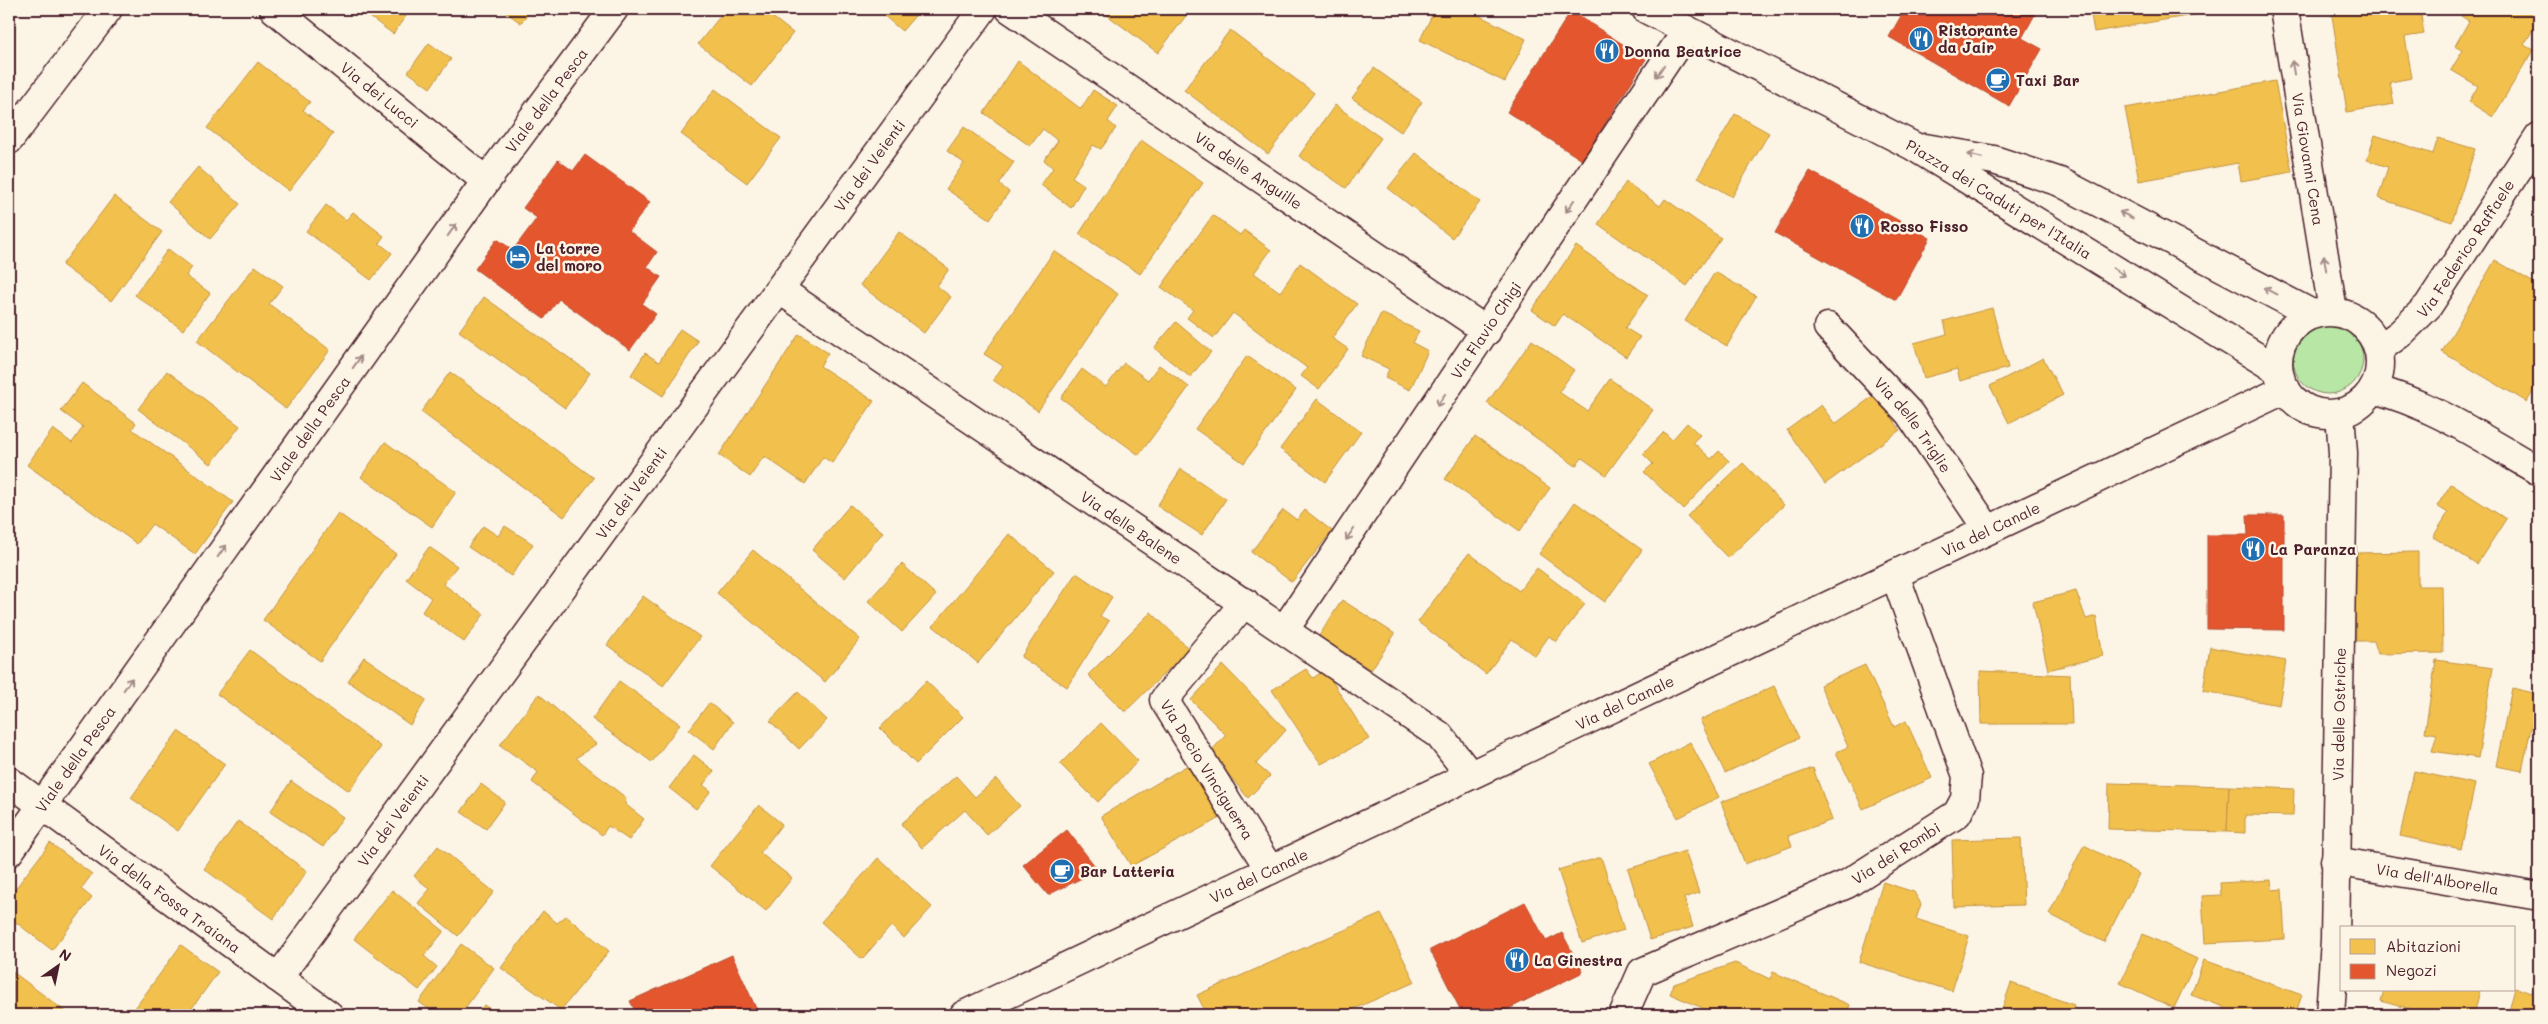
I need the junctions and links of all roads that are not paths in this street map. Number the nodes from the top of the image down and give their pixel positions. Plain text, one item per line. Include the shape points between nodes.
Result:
1 (108, 9) edge
2 (274, 9) edge
3 (614, 9) edge
4 (983, 9) edge
5 (1010, 9) edge
6 (1646, 9) edge
7 (2284, 9) edge
8 (1687, 30) junction
9 (2539, 137) edge
10 (9, 140) edge
11 (1913, 146) junction
12 (486, 181) junction
13 (780, 290) junction
14 (2323, 313) junction
15 (1828, 327) dead end
16 (1487, 331) junction
17 (2379, 349) junction
18 (2282, 380) junction
19 (2373, 389) junction
20 (2340, 413) junction
21 (2539, 471) edge
22 (1988, 530) junction
23 (1894, 575) junction
24 (1245, 602) junction
25 (1285, 629) junction
26 (1470, 775) junction
27 (9, 781) edge
28 (41, 806) junction
29 (9, 852) edge
30 (2335, 861) junction
31 (1270, 870) junction
32 (2539, 896) edge
33 (278, 978) junction
34 (329, 1015) edge
35 (964, 1015) edge
36 (1623, 1015) edge
37 (2330, 1015) edge

1 - 10 street
2 - 12 street, Via dei Lucci
3 - 12 street, Viale della Pesca
4 - 13 street, Via dei Veienti
5 - 16 street, Via delle Anguille
6 - 8 street
14 -> 7 street, Via Giovanni Cena
8 - 11 street
8 -> 16 street, Via Flavio Chigi
9 - 17 street, Via Federico Raffaele via 2428,306 2402,333
14 -> 11 street, Piazza dei Caduti per l'Italia via 2060,182 1994,160
11 -> 18 street, Piazza dei Caduti per l'Italia
28 -> 12 street, Viale della Pesca
13 - 24 street, Via delle Balene
13 - 33 street, Via dei Veienti
14 - 17 street, Piazza dei Caduti per l'Italia via 2353,317 2369,331
14 - 18 street via 2298,322 2287,334 2280,349
15 - 22 street, Via delle Triglie via 1909,413
16 -> 25 street, Via Flavio Chigi
17 - 19 street via 2380,369
18 - 20 street, Piazza dei Caduti per l'Italia via 2300,405 2320,413
18 - 22 street, Via del Canale
19 - 20 street via 2359,405
19 - 21 street via 2430,410
20 - 30 street, Via delle Ostriche via 2343,452
22 - 23 street, Via del Canale
23 - 26 street, Via del Canale
23 - 36 street, Via dei Rombi via 1967,776 1965,799 1957,814 1847,884 1642,972
24 - 25 street, Via delle Balene
24 - 31 street, Via Decio Vinciguerra via 1164,700
25 - 26 street, Via delle Balene via 1439,735
26 - 31 street, Via del Canale
27 - 28 street, Via della Fossa Traiana
28 - 29 street, Viale della Pesca
28 - 33 street, Via della Fossa Traiana
30 - 32 street, Via dell'Alborella
30 - 37 street, Via delle Ostriche via 2335,940
31 - 35 street, Via del Canale
33 - 34 street, Via della Fossa Traiana

